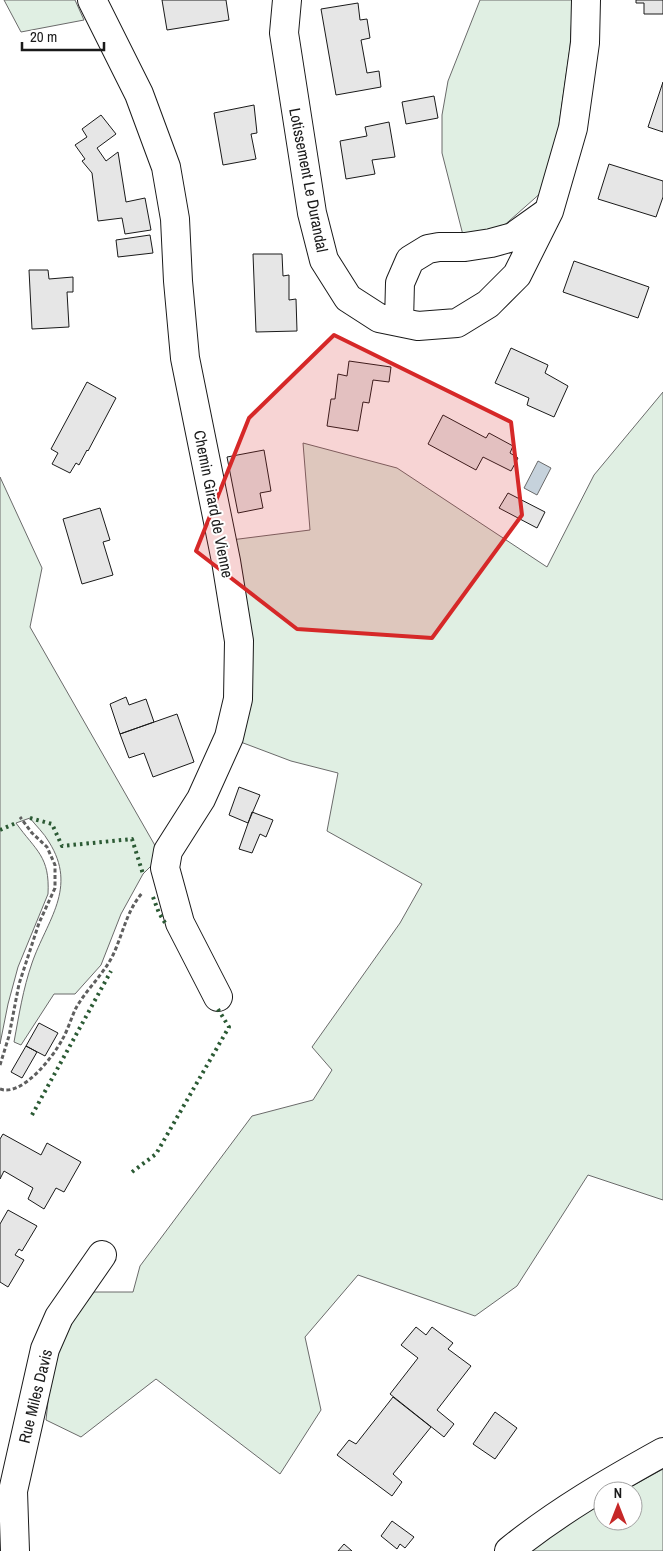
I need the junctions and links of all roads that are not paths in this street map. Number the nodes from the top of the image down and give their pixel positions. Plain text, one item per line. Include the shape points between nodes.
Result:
1 (92, 0) edge
2 (287, 0) edge
3 (586, 0) edge
4 (549, 211) junction
5 (399, 322) junction
6 (218, 997) dead end
7 (102, 1255) dead end
8 (663, 1452) edge
9 (15, 1551) edge
10 (509, 1551) edge

1 - 6 street, Chemin Girard de Vienne via 139,94 166,167 175,219 185,358 239,641 238,698 229,737 202,799 168,851 165,868 180,923
2 - 5 street, Lotissement Le Durandal via 284,33 312,213 324,260 348,298 380,318
3 - 4 street, Lotissement Le Durandal via 585,43 573,128
4 - 5 street, Lotissement Le Durandal via 517,275 488,304 457,323 418,326
4 - 5 street via 513,238 465,247 428,249 410,260 400,283
7 - 9 street, Rue Miles Davis via 59,1317 45,1349 14,1491
8 - 10 street via 604,1484 537,1528

